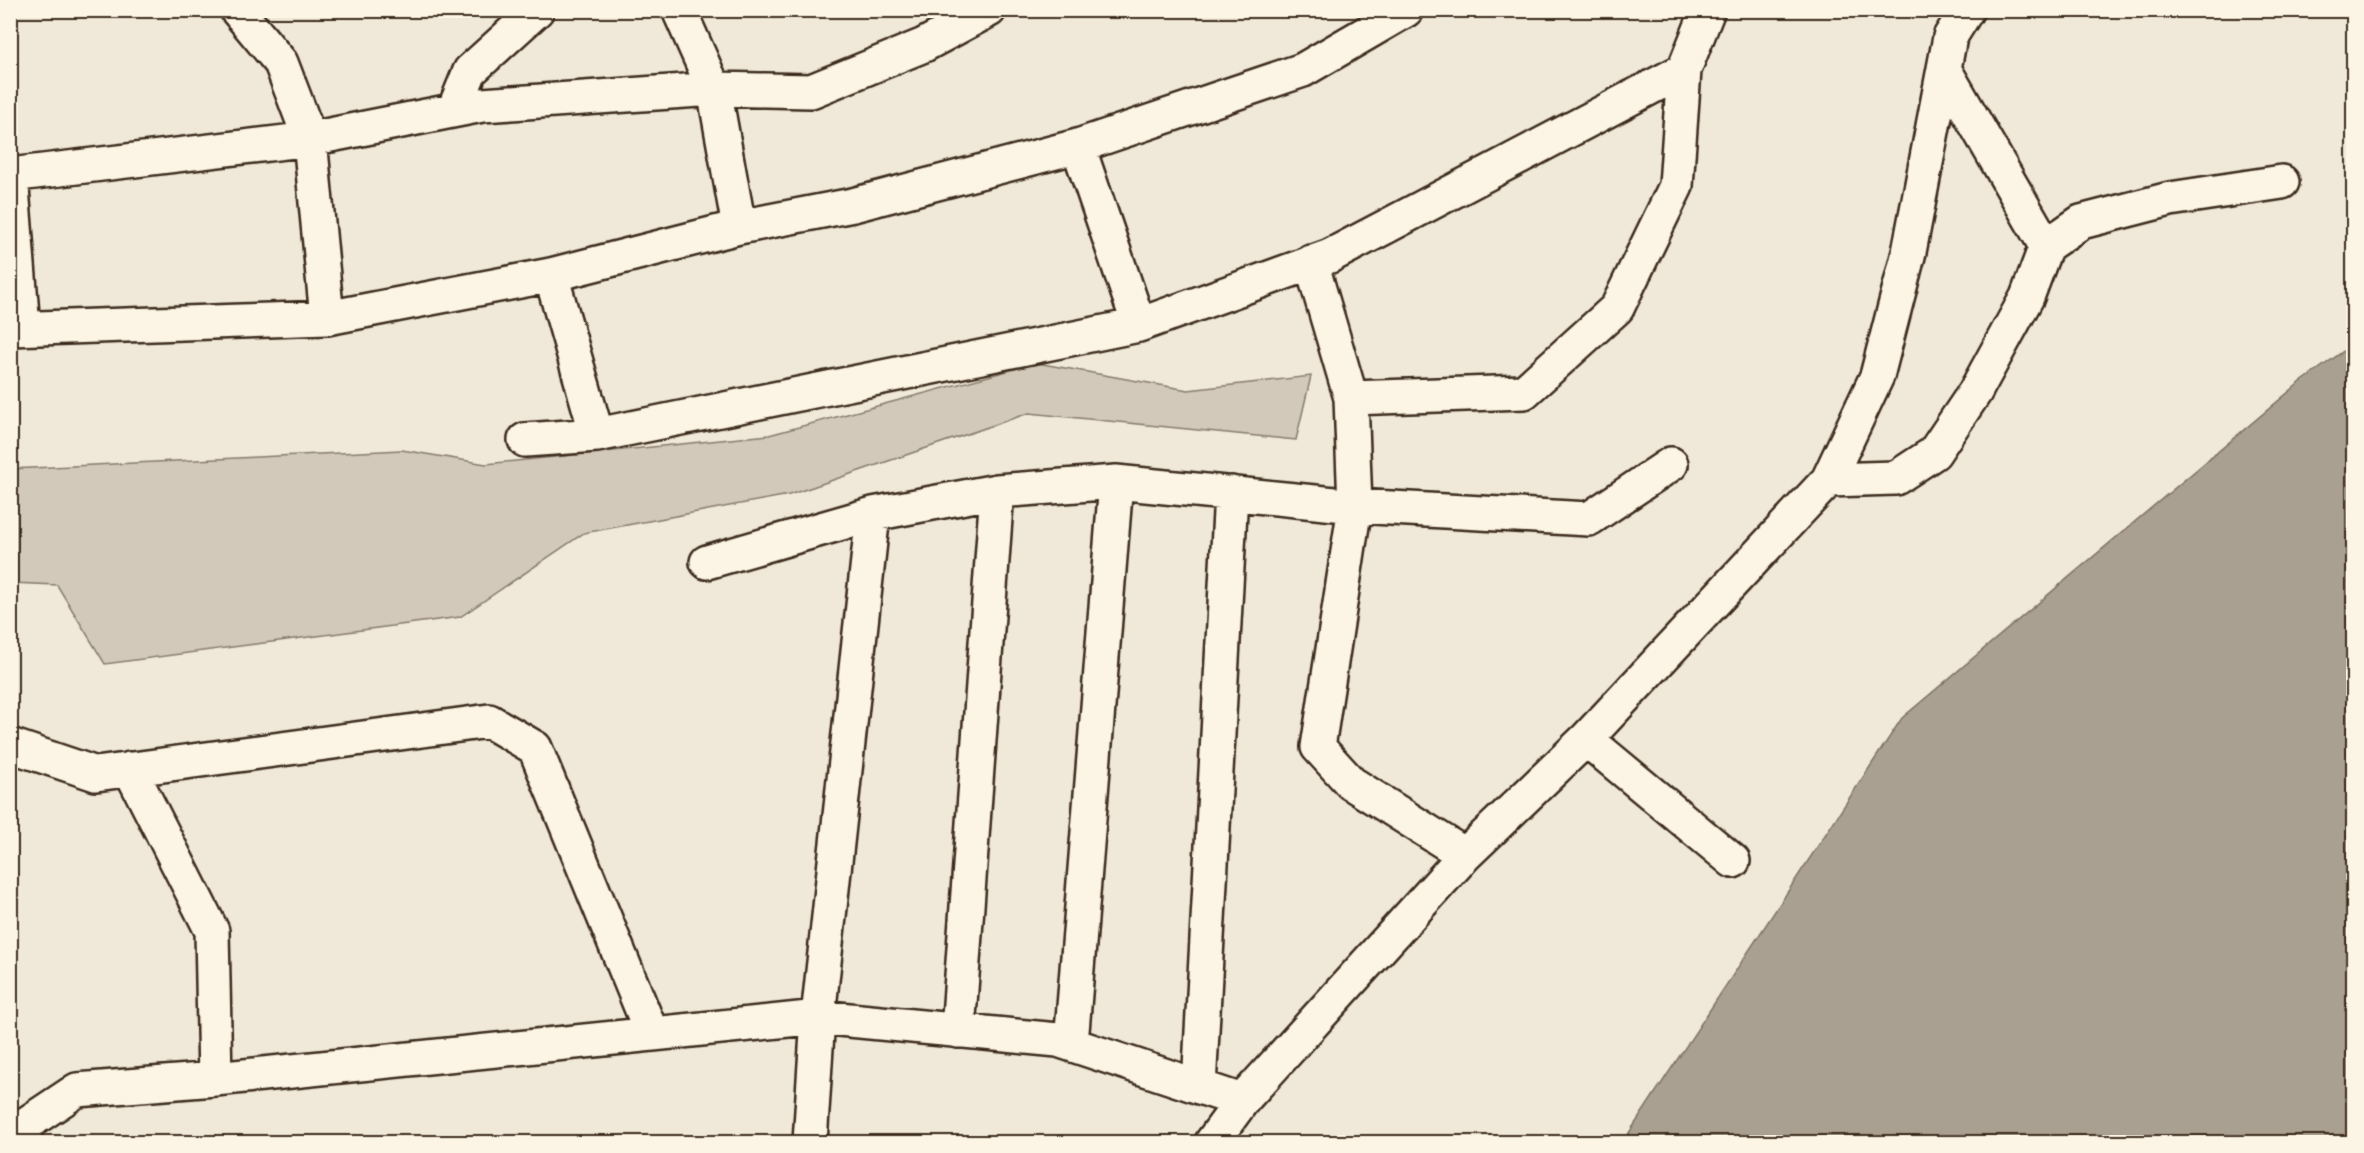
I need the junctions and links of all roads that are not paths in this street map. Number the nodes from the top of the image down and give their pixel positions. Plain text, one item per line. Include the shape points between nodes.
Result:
1 (237, 10) edge
2 (537, 10) edge
3 (679, 10) edge
4 (989, 10) edge
5 (1406, 10) edge
6 (1708, 10) edge
7 (1965, 12) edge
8 (1944, 69) junction
9 (1684, 70) junction
10 (714, 89) junction
11 (454, 110) junction
12 (310, 139) junction
13 (1078, 146) junction
14 (11, 175) edge
15 (2282, 182) dead end
16 (739, 227) junction
17 (2046, 246) junction
18 (1311, 261) junction
19 (551, 275) junction
20 (327, 318) junction
21 (1139, 325) junction
22 (17, 328) edge
23 (1351, 398) junction
24 (597, 435) junction
25 (525, 440) dead end
26 (1671, 464) dead end
27 (1827, 480) junction
28 (1116, 482) junction
29 (998, 490) junction
30 (1232, 493) junction
31 (1355, 506) junction
32 (873, 514) junction
33 (708, 562) dead end
34 (1586, 739) junction
35 (10, 745) edge
36 (130, 769) junction
37 (1465, 855) junction
38 (1733, 861) dead end
39 (818, 1017) junction
40 (958, 1031) junction
41 (652, 1034) junction
42 (1071, 1044) junction
43 (215, 1079) junction
44 (1199, 1087) junction
45 (1242, 1101) junction
46 (26, 1143) edge
47 (810, 1143) edge
48 (1212, 1143) edge

1 - 12 street via 281,63
2 - 11 street via 470,70
3 - 10 street
4 - 10 street via 924,45 811,91
5 - 13 street via 1302,70
6 - 9 street
7 - 8 street via 1950,37
8 - 17 street
8 - 27 street via 1909,252 1877,376
9 - 18 street via 1330,256
9 - 23 street via 1676,186 1617,308 1524,393
10 - 11 street
10 - 16 street
11 - 12 street
12 - 14 street
12 - 20 street
13 - 16 street via 853,205
13 - 21 street
14 - 22 street
15 - 17 street via 2170,199 2081,222
16 - 19 street
17 - 27 street via 2026,297 1975,392 1934,453 1896,478
18 - 21 street
18 - 23 street
19 - 20 street
19 - 24 street
20 - 22 street
21 - 24 street
23 - 31 street
24 - 25 street
26 - 31 street via 1589,519
27 - 34 street
28 - 29 street
28 - 30 street
28 - 42 street
29 - 32 street
29 - 40 street
30 - 31 street
30 - 44 street
31 - 37 street via 1318,747 1351,783
32 - 33 street
32 - 39 street
34 - 37 street
34 - 38 street
35 - 36 street via 96,774
36 - 41 street via 489,721 535,748
36 - 43 street via 212,931
37 - 45 street
39 - 40 street
39 - 41 street
39 - 47 street
40 - 42 street
41 - 43 street
42 - 44 street
43 - 46 street via 77,1090 14,1132
44 - 45 street
45 - 48 street

